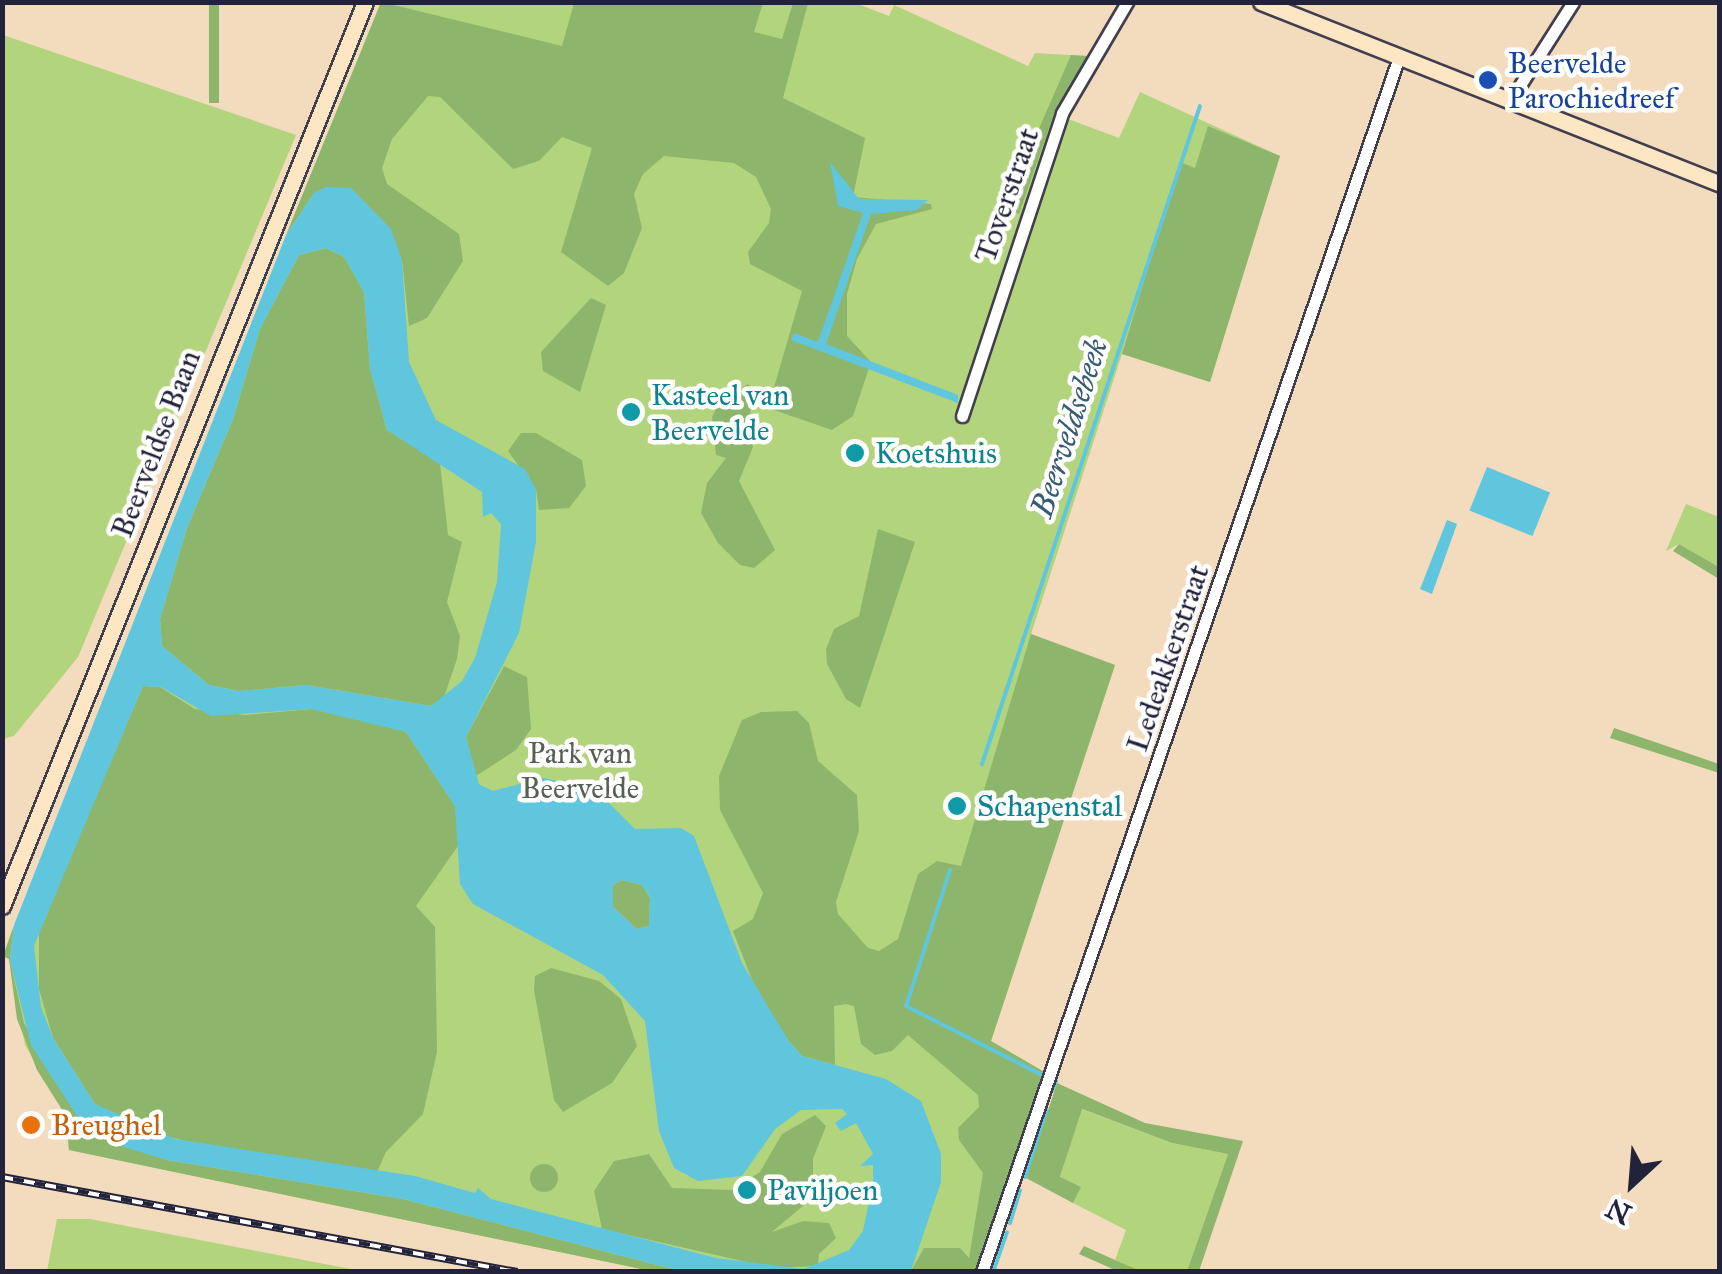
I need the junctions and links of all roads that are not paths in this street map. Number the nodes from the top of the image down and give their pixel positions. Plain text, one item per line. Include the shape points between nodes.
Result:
1 (365, 2) edge
2 (1128, 2) edge
3 (1261, 2) edge
4 (1573, 2) edge
5 (1398, 60) junction
6 (1510, 101) junction
7 (1720, 184) edge
8 (962, 416) dead end
9 (2, 906) edge
10 (982, 1272) edge

1 - 9 main road, Beerveldse Baan
2 - 8 street, Toverstraat via 1062,113
3 - 5 main road
4 - 6 street
5 - 6 main road
5 - 10 street, Ledeakkerstraat
6 - 7 main road

